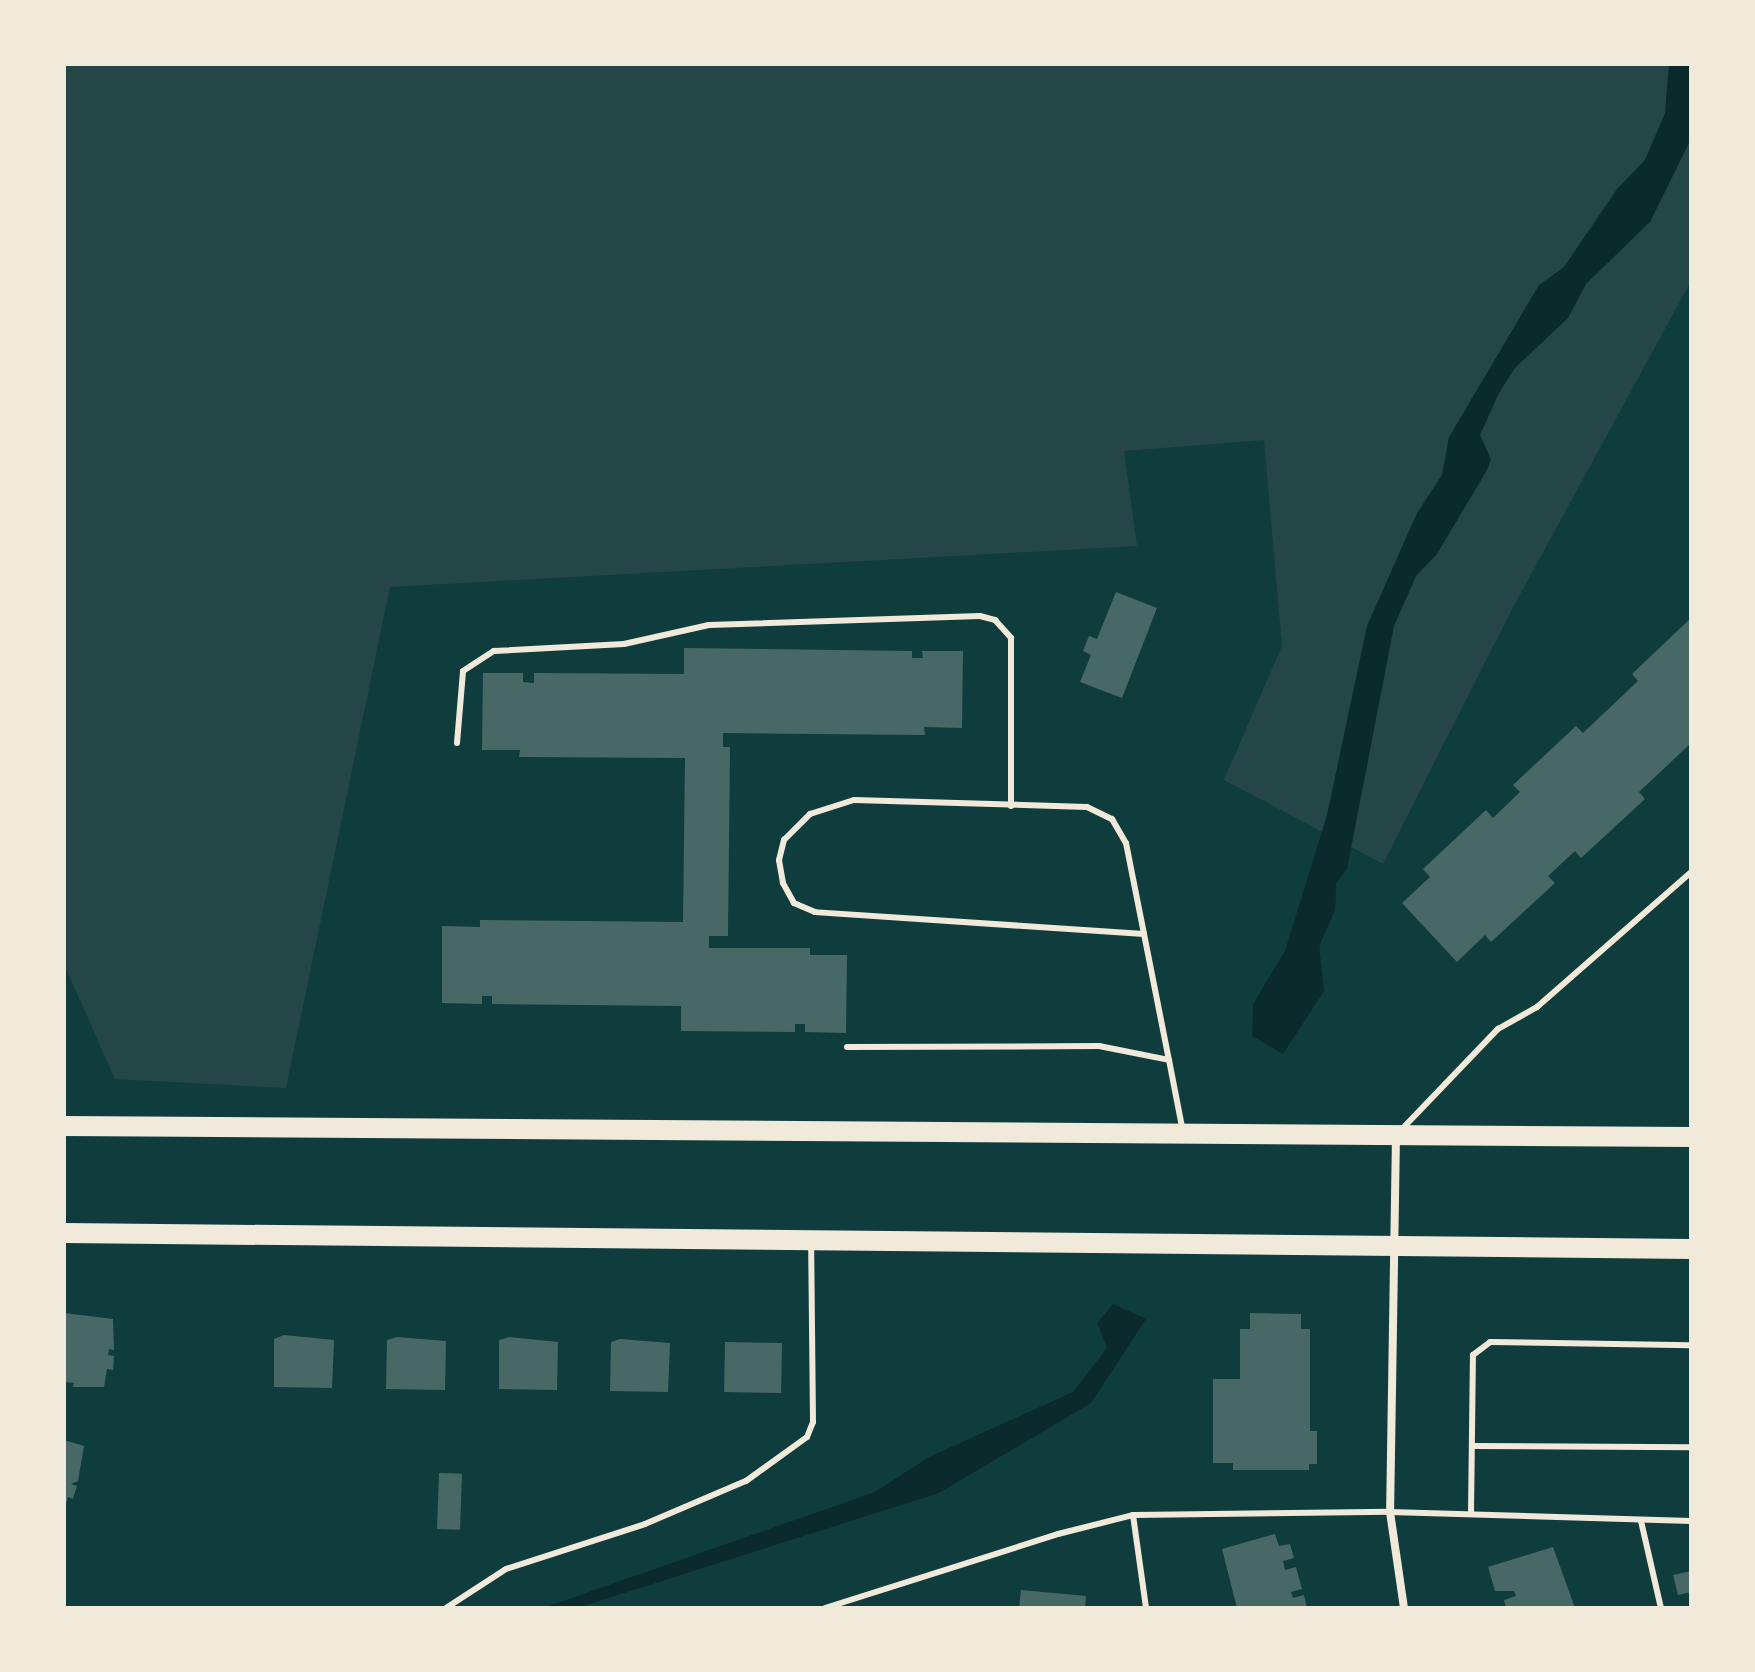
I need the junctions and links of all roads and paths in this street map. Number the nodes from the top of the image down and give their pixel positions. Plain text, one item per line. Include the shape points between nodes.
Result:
1 (457, 743) dead end
2 (1011, 806) junction
3 (1691, 872) edge
4 (1144, 934) junction
5 (847, 1047) dead end
6 (1169, 1060) junction
7 (64, 1126) edge
8 (1184, 1135) junction
9 (1396, 1135) junction
10 (1691, 1137) edge
11 (64, 1233) edge
12 (812, 1240) junction
13 (1391, 1246) junction
14 (1691, 1249) edge
15 (1691, 1345) edge
16 (1472, 1446) junction
17 (1691, 1447) edge
18 (1390, 1512) junction
19 (1471, 1514) junction
20 (1133, 1515) junction
21 (1641, 1521) junction
22 (1691, 1521) edge
23 (446, 1608) edge
24 (825, 1608) edge
25 (1146, 1608) edge
26 (1404, 1608) edge
27 (1661, 1608) edge

1 - 2 lane via 463,671 494,651 624,644 709,625 980,616 995,620 1011,638
2 - 4 lane via 1087,807 1112,819 1126,843
2 - 4 lane via 854,800 829,804 810,814 784,840 779,860 783,883 794,903 837,917
3 - 9 lane via 1537,1007 1498,1029
4 - 6 lane
5 - 6 lane via 1099,1046
6 - 8 lane
7 - 8 main road
8 - 9 main road
9 - 10 main road
9 - 13 street
11 - 12 main road
12 - 13 main road
12 - 23 lane via 813,1422 807,1437 746,1481 645,1524 506,1569
13 - 14 main road
13 - 18 street
15 - 16 lane via 1490,1342 1473,1355
16 - 17 lane
16 - 19 lane
18 - 19 lane
18 - 20 lane
18 - 26 street
19 - 21 lane
20 - 24 lane
20 - 25 lane
21 - 22 lane
21 - 27 lane

